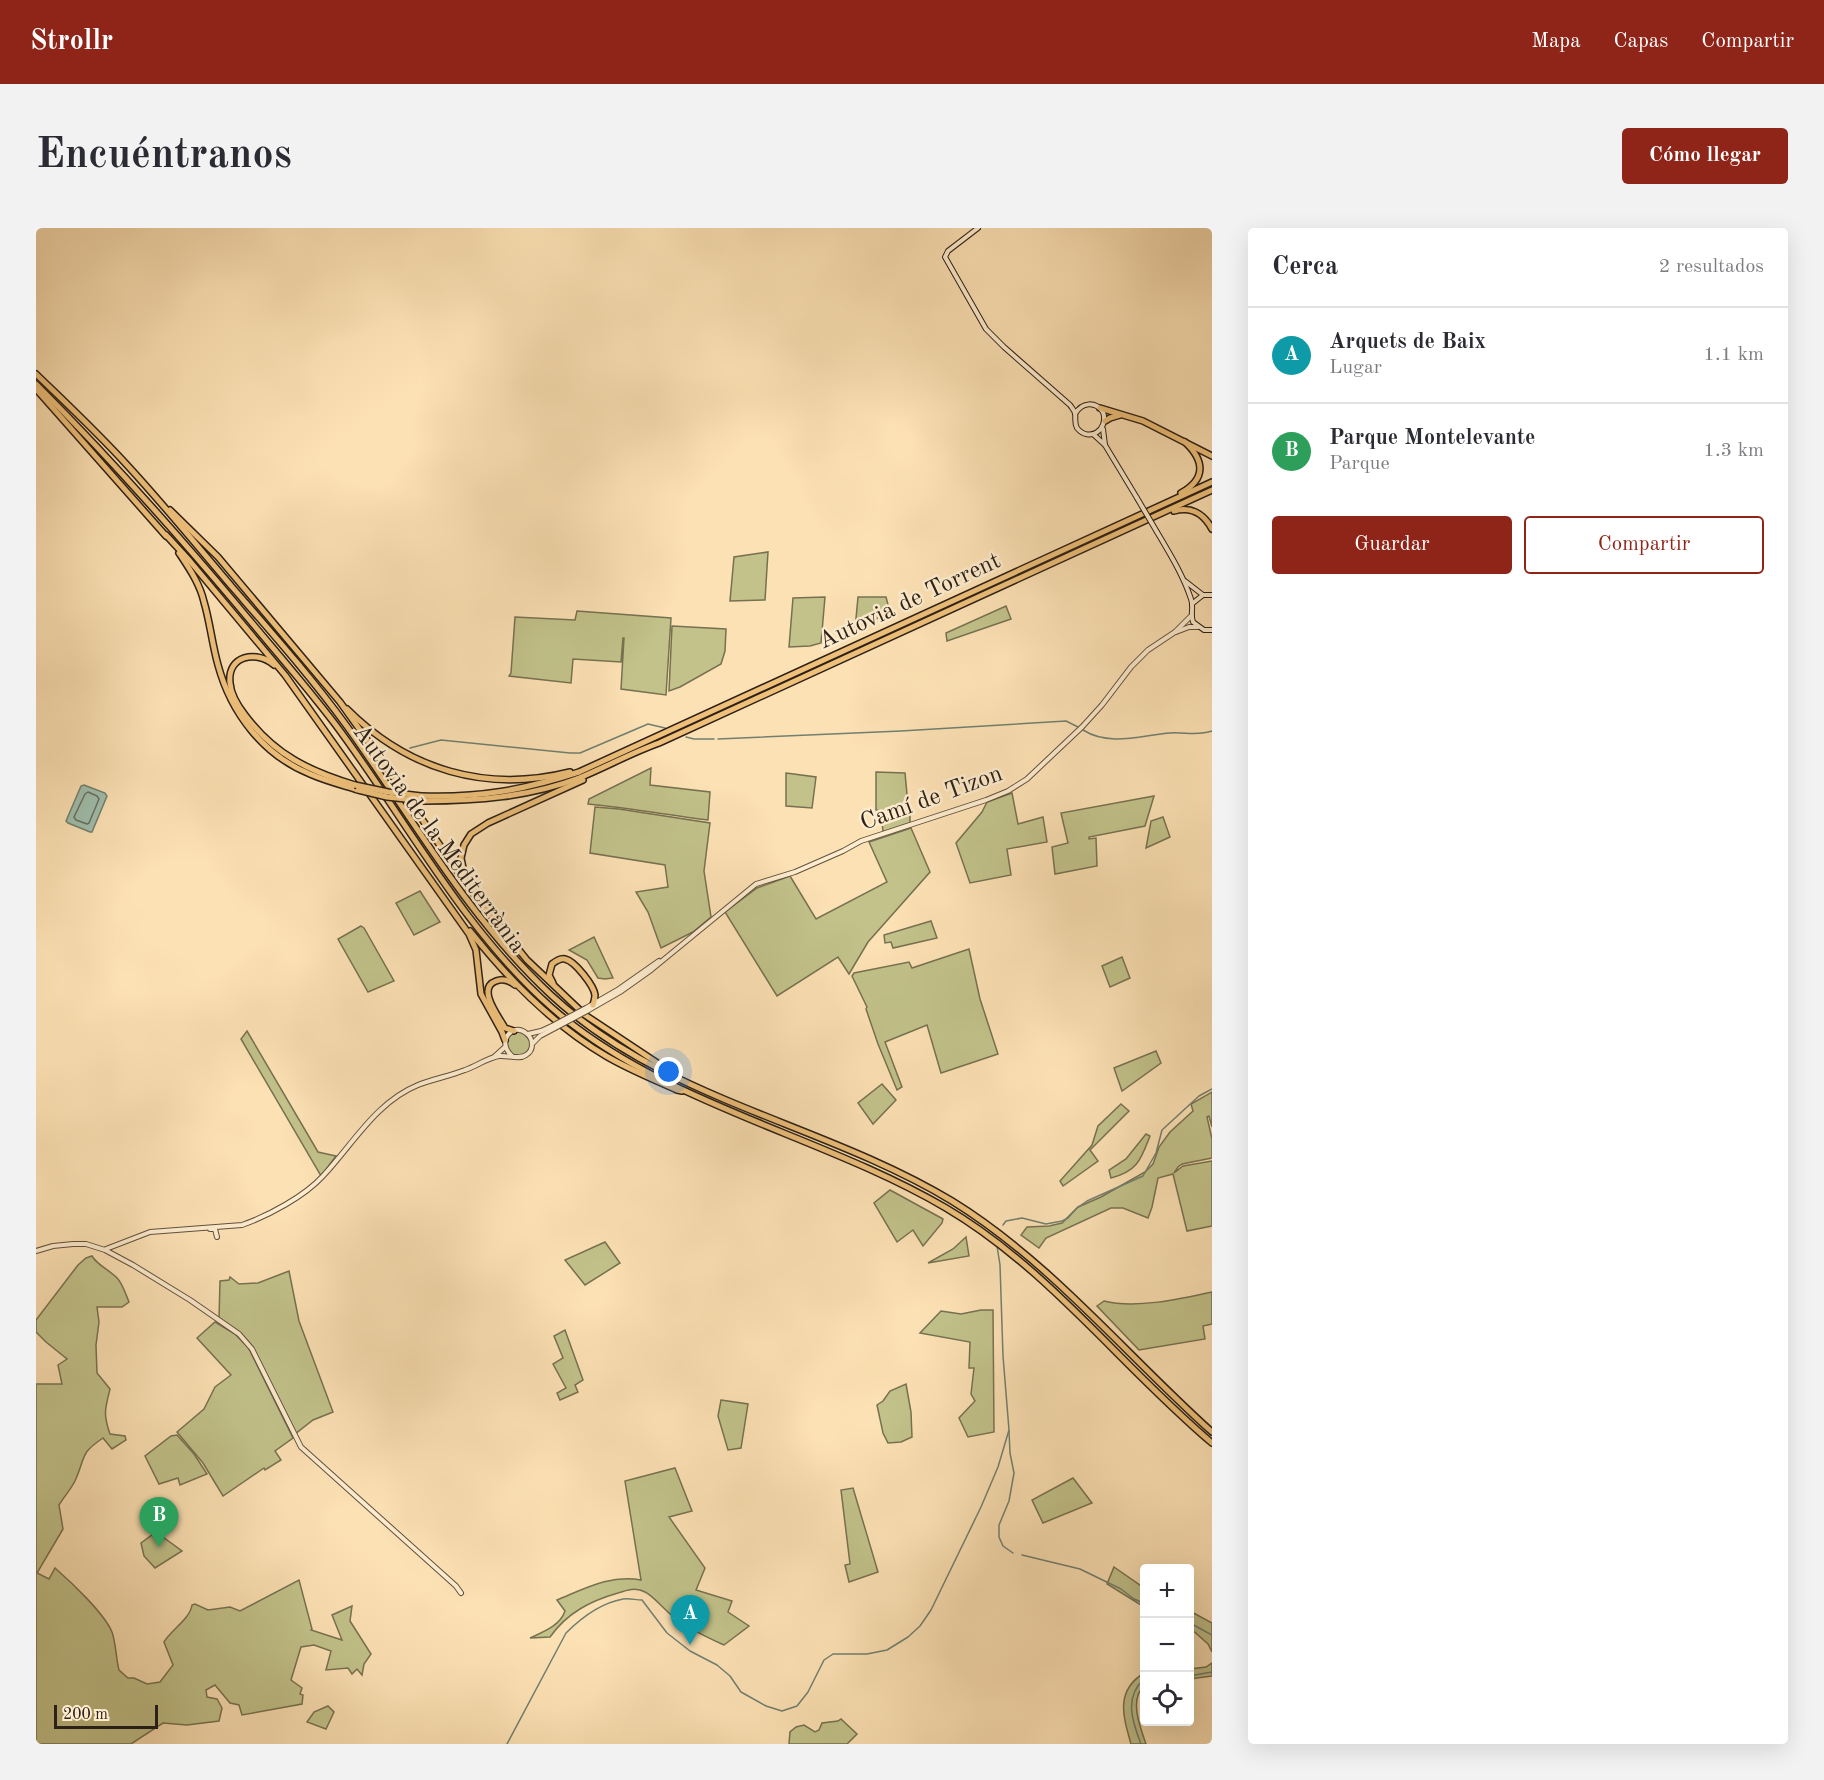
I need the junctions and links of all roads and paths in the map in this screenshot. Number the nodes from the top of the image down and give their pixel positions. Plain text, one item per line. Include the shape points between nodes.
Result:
1 (978, 228) edge
2 (36, 374) edge
3 (36, 384) edge
4 (36, 389) edge
5 (1070, 405) junction
6 (1081, 406) junction
7 (1101, 408) junction
8 (1075, 414) junction
9 (1124, 414) junction
10 (1104, 424) junction
11 (1093, 434) junction
12 (1185, 442) junction
13 (1105, 445) junction
14 (1212, 456) edge
15 (1212, 482) edge
16 (1212, 490) edge
17 (166, 508) junction
18 (1212, 529) edge
19 (166, 535) junction
20 (1087, 547) junction
21 (1010, 574) junction
22 (1185, 581) junction
23 (1212, 595) edge
24 (1203, 596) junction
25 (1193, 604) junction
26 (1191, 616) junction
27 (1198, 627) junction
28 (1212, 630) edge
29 (1175, 632) junction
30 (287, 680) junction
31 (340, 702) junction
32 (659, 743) junction
33 (622, 752) junction
34 (357, 787) junction
35 (423, 798) junction
36 (473, 892) junction
37 (448, 905) junction
38 (698, 932) junction
39 (522, 991) junction
40 (558, 992) junction
41 (592, 1005) junction
42 (587, 1010) junction
43 (553, 1027) junction
44 (514, 1031) junction
45 (528, 1034) junction
46 (505, 1043) junction
47 (532, 1043) junction
48 (512, 1056) junction
49 (493, 1057) junction
50 (670, 1074) junction
51 (685, 1091) junction
52 (204, 1228) junction
53 (217, 1237) dead end
54 (105, 1250) junction
55 (36, 1251) edge
56 (1212, 1432) edge
57 (1212, 1443) edge
58 (461, 1593) dead end

1 - 5 street via 945,256 986,329
2 - 17 highway, Autovia de la Mediterrània
3 - 51 highway, Autovia de la Mediterrània via 170,526 301,681 452,895 518,975 570,1023
4 - 19 highway
5 - 6 street
5 - 8 street
6 - 7 street via 1092,404
6 - 8 street
7 - 9 highway
7 - 10 street
8 - 11 street via 1078,429
9 - 10 highway
9 - 12 highway
10 - 11 street
10 - 13 street
11 - 13 street
12 - 14 highway
12 - 21 highway via 1200,464 1199,476 1192,486
13 - 22 street, bridge
15 - 21 highway, Autovia de Torrent
16 - 20 highway, Autovia de Torrent
17 - 31 highway via 218,557
17 - 50 highway, Autovia de la Mediterrània via 334,710 458,887 523,968 577,1018 639,1059
18 - 20 highway via 1199,513 1178,509
19 - 30 highway
19 - 34 highway via 204,599 225,687 251,731 270,749 308,773
20 - 32 highway, Autovia de Torrent
21 - 33 highway, Autovia de Torrent
22 - 24 street
22 - 25 street
23 - 24 street
24 - 25 street
25 - 26 street
26 - 27 street
26 - 29 street, Camí de Tizon
27 - 28 street
27 - 29 street, Camí de Tizon
29 - 38 street, Camí de Tizon via 1148,650 1082,727 1027,779 1008,791 861,841 795,872 756,884
30 - 34 highway via 267,659 256,656 236,663 229,681 238,706 271,745 309,769
30 - 37 highway
31 - 33 highway via 395,748 440,769 469,776 508,780 543,777
31 - 36 highway
32 - 35 highway via 544,789 483,800
32 - 36 highway via 478,829 467,840 461,858 462,872
33 - 35 highway via 579,772 509,791
34 - 35 highway, bridge via 387,796
36 - 40 highway
37 - 39 highway
37 - 46 highway via 469,934 476,951 482,994
38 - 41 street, Camí de Tizon
38 - 42 street, Camí de Tizon via 620,992
39 - 44 highway via 504,979 491,984 488,991 488,999 505,1028
39 - 51 highway via 603,1054
40 - 41 highway via 549,971 555,961 563,959 573,963 593,990
40 - 50 highway
41 - 42 street, Camí de Tizon
42 - 43 street, Camí de Tizon, bridge
43 - 45 street, Camí de Tizon
43 - 47 street, Camí de Tizon
44 - 45 street
44 - 46 street
45 - 47 street
46 - 48 street
46 - 49 street
47 - 48 street via 528,1054 521,1058
48 - 49 street
49 - 52 street via 406,1091 378,1112 322,1178 292,1201 242,1225
50 - 56 highway, Autovia de la Mediterrània via 870,1159 967,1211 1062,1288
51 - 57 highway, Autovia de la Mediterrània via 867,1167 961,1218 1021,1263
52 - 53 street via 215,1229
52 - 54 street via 150,1232
54 - 55 street via 80,1244
54 - 58 street via 239,1334 252,1349 301,1447

